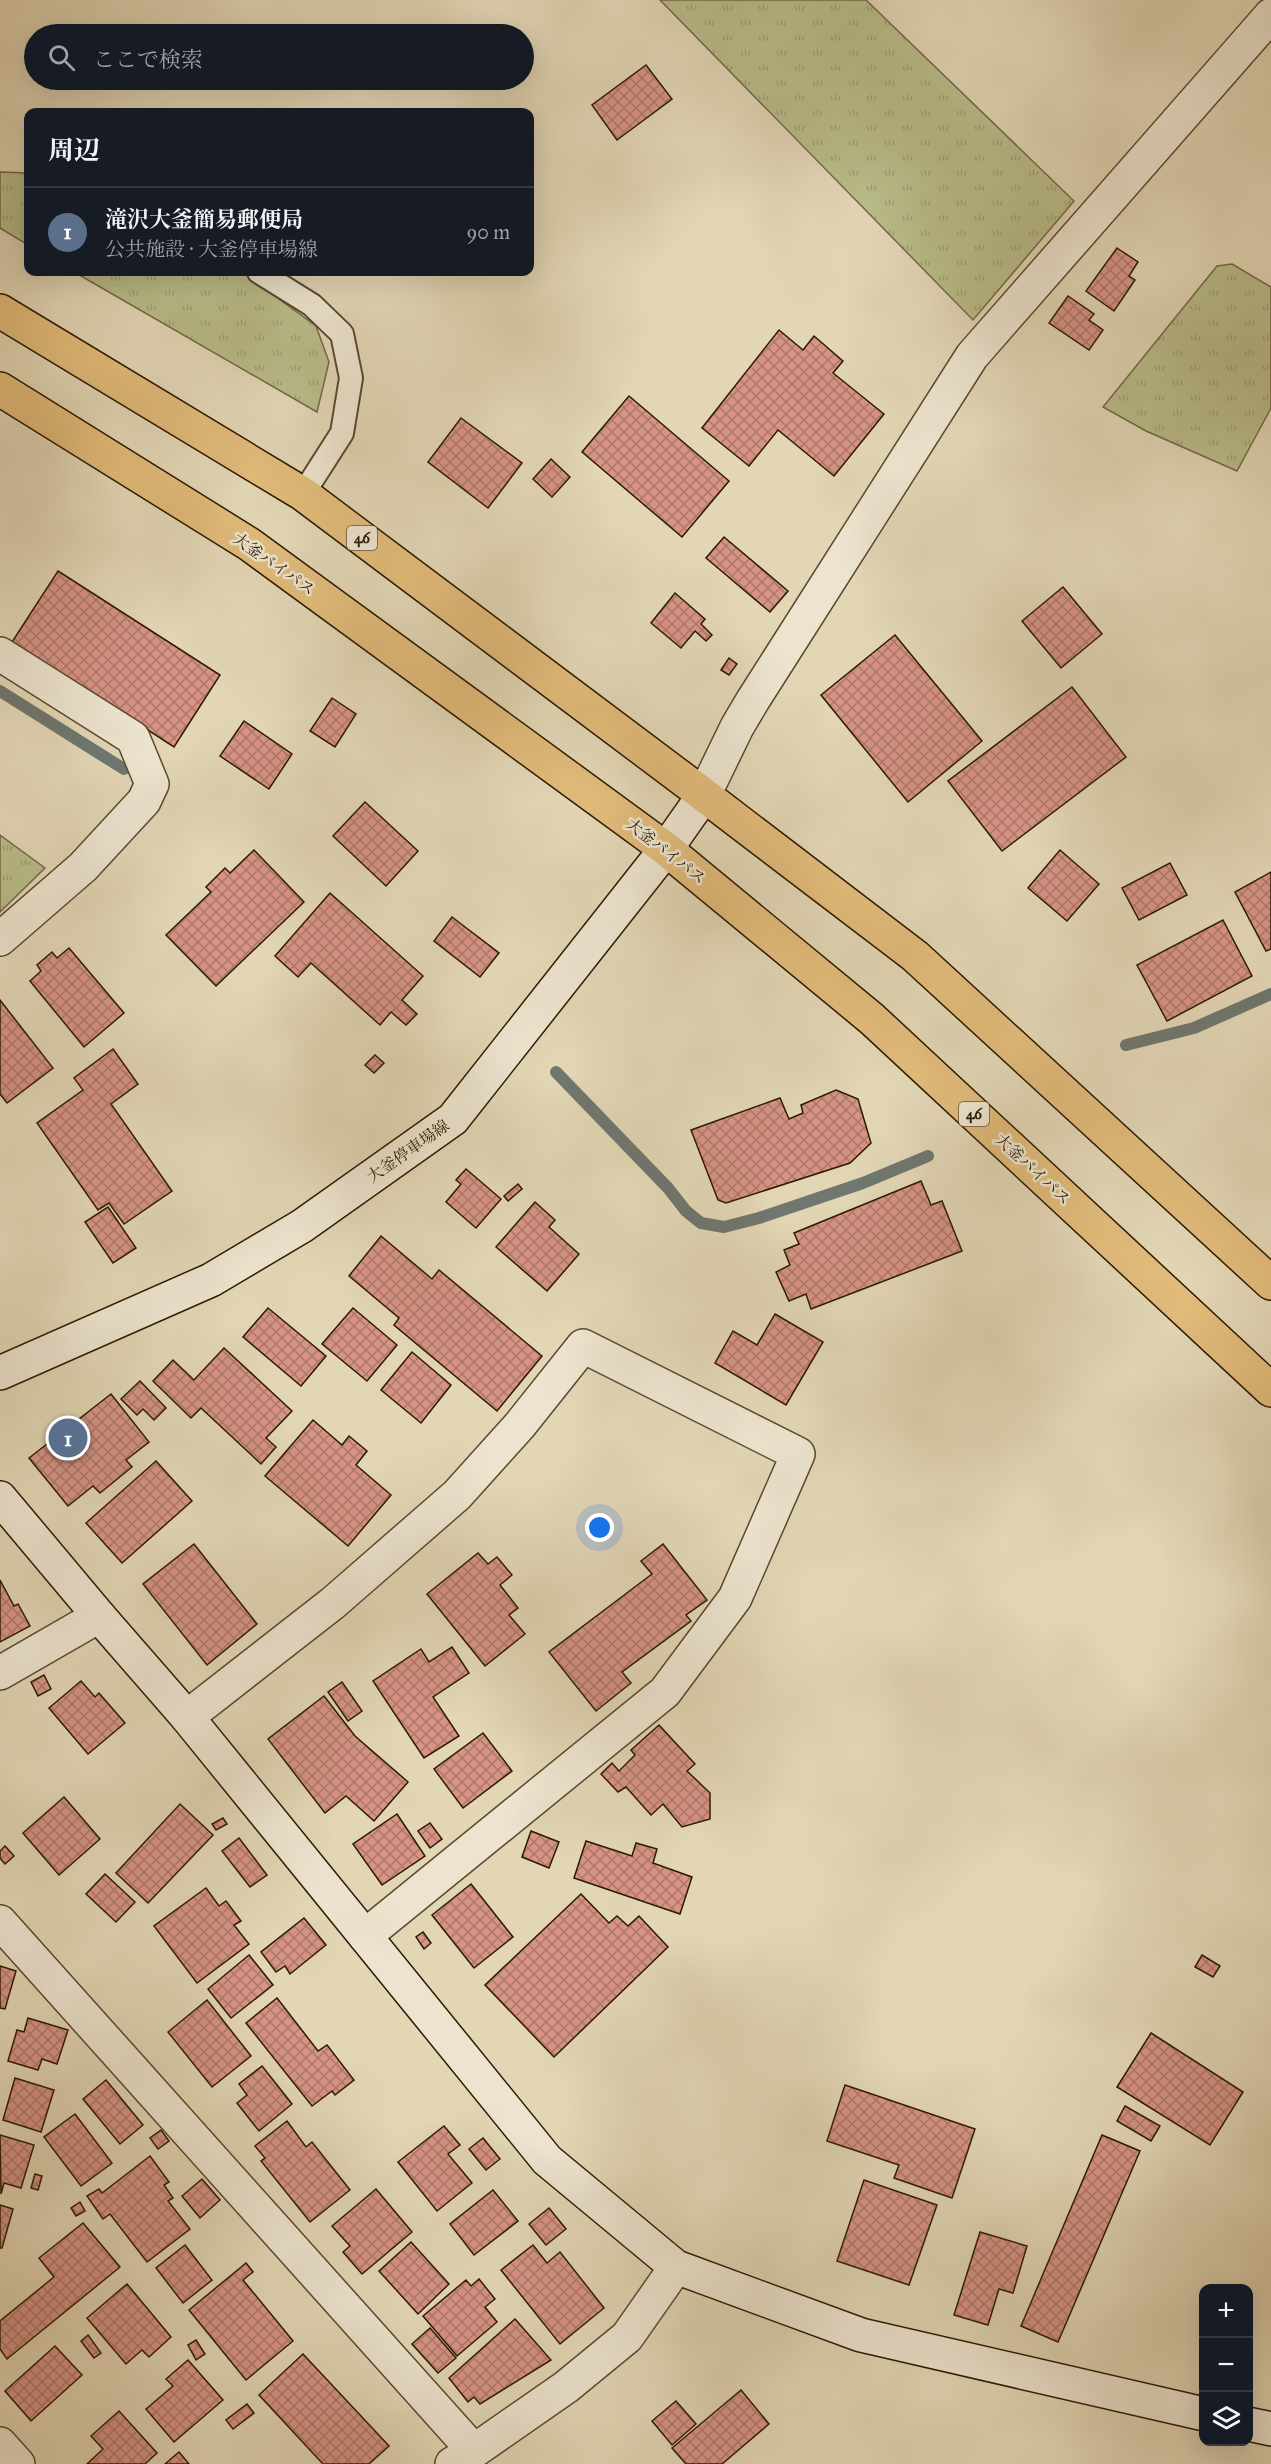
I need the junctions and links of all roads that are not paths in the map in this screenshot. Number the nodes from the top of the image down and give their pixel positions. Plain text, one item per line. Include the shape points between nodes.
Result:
1 (1271, 15) edge
2 (265, 276) edge
3 (0, 311) edge
4 (0, 389) edge
5 (303, 494) junction
6 (0, 654) edge
7 (704, 795) junction
8 (666, 849) junction
9 (0, 939) edge
10 (1271, 1283) edge
11 (0, 1372) edge
12 (1271, 1390) edge
13 (0, 1498) edge
14 (99, 1616) junction
15 (0, 1673) edge
16 (188, 1717) junction
17 (0, 1922) edge
18 (365, 1936) junction
19 (676, 2267) junction
20 (1199, 2413) edge
21 (1253, 2425) edge
22 (1271, 2429) edge
23 (0, 2444) edge
24 (463, 2458) edge
25 (18, 2464) edge

1 - 7 street, 大釜停車場線 via 972,356 753,700
2 - 5 lane via 312,305 342,334 351,378 342,433
3 - 5 highway, 46
4 - 8 highway, 大釜バイパス / 46 via 249,544
5 - 7 highway, 46
6 - 9 street via 133,738 152,784 144,801 82,867
7 - 8 street, 大釜停車場線
7 - 10 highway, 46 via 915,956
8 - 11 street, 大釜停車場線 via 453,1119 302,1226 211,1280
8 - 12 highway, 大釜バイパス / 46 via 872,1019
13 - 14 street
14 - 15 street
14 - 16 street
16 - 18 street
16 - 18 street via 333,1603 458,1495 583,1346 798,1454 735,1598 665,1692
17 - 24 street
18 - 19 street via 547,2160
19 - 20 street via 861,2335
19 - 24 street via 627,2337 566,2386
21 - 22 street
23 - 25 street

